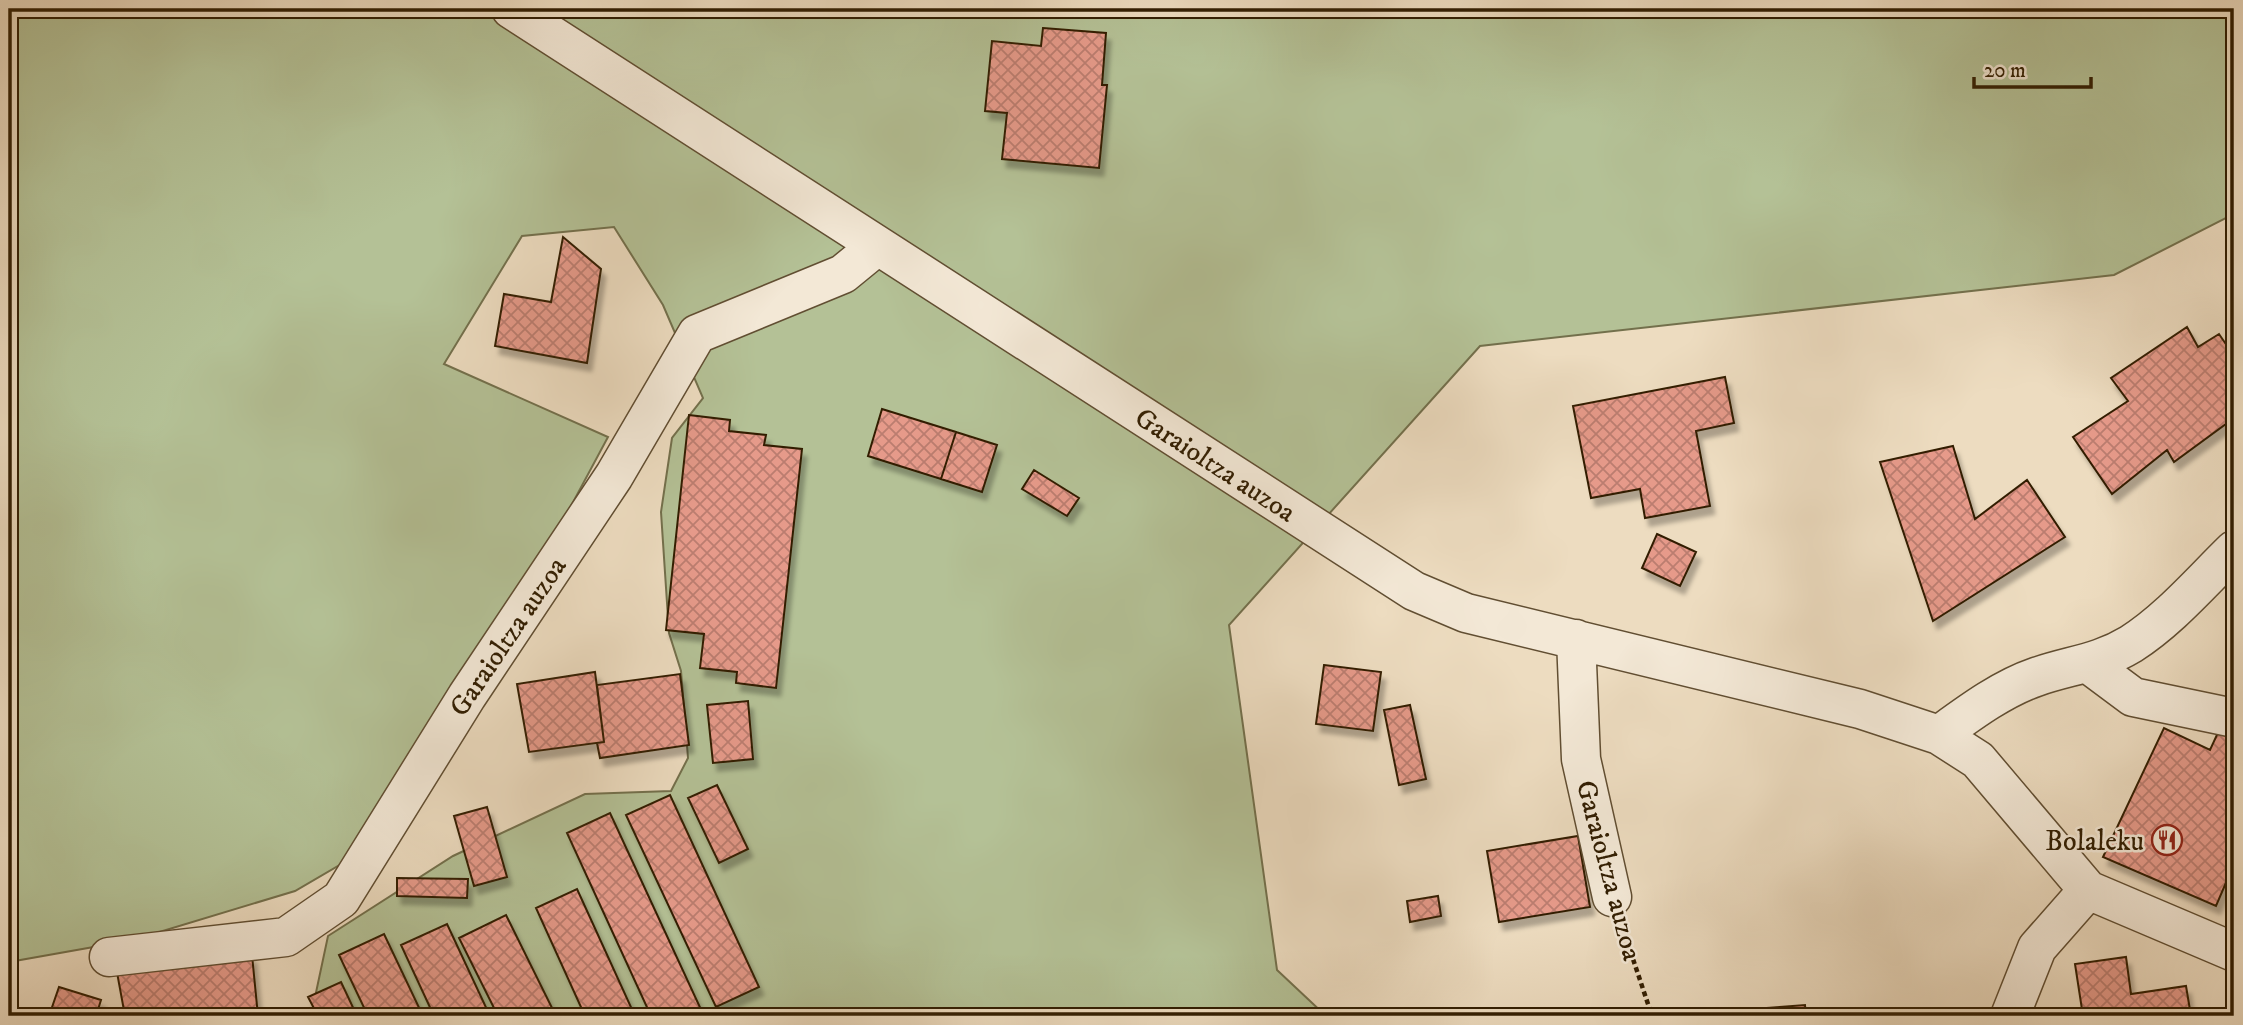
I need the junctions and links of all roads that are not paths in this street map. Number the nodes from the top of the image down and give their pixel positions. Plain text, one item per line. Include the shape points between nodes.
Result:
1 (511, 9) edge
2 (876, 247) junction
3 (2234, 550) edge
4 (1576, 639) junction
5 (2090, 665) junction
6 (2234, 719) edge
7 (1939, 735) junction
8 (2088, 890) junction
9 (1612, 897) road end
10 (2234, 952) edge
11 (109, 957) dead end
12 (2010, 1016) edge

1 - 2 street, Garaioltza auzoa
2 - 4 street, Garaioltza auzoa via 1414,590 1466,613
2 - 11 street, Garaioltza auzoa via 843,274 697,334 614,476 467,696 341,899 286,937
3 - 5 street via 2162,620
4 - 7 street, Garaioltza auzoa via 1860,709
4 - 9 street, Garaioltza auzoa via 1581,759
5 - 6 street via 2133,697
5 - 7 street via 2035,678 1974,709
7 - 8 street, Garaioltza auzoa via 1978,760
8 - 10 street, Garaioltza auzoa
8 - 12 street via 2037,948

